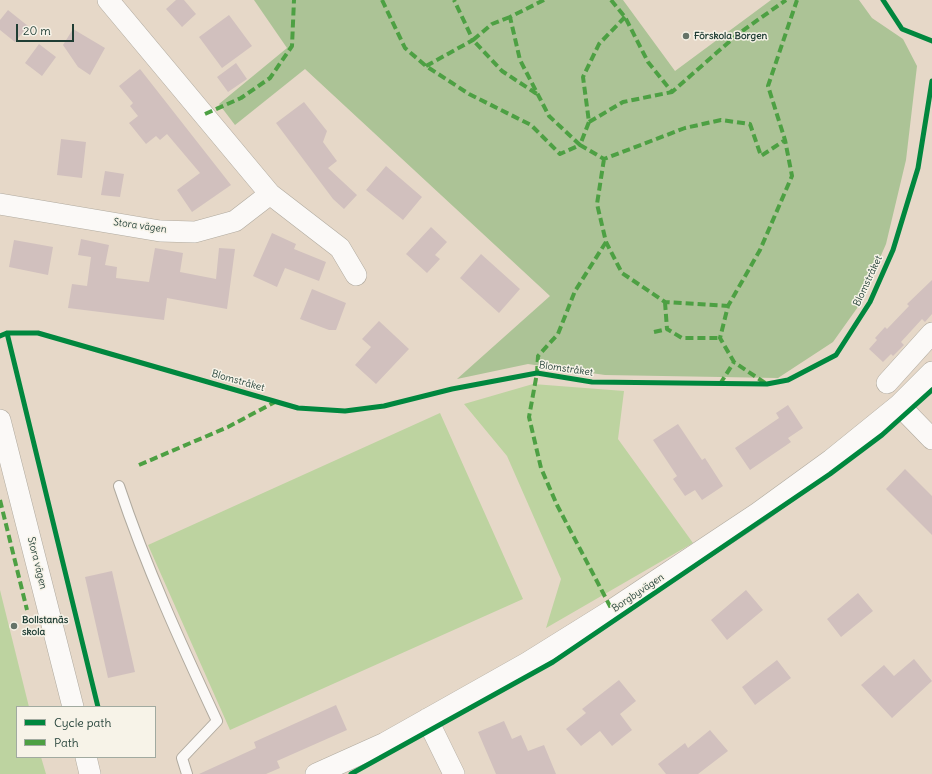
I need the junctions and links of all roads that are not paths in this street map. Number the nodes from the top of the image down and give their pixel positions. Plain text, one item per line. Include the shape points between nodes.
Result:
1 (108, 0) edge
2 (270, 194) junction
3 (0, 204) edge
4 (356, 275) dead end
5 (932, 333) edge
6 (932, 372) edge
7 (887, 383) dead end
8 (899, 405) junction
9 (0, 420) edge
10 (932, 440) edge
11 (3, 447) edge
12 (119, 486) dead end
13 (73, 706) edge
14 (427, 719) junction
15 (86, 758) edge
16 (90, 774) edge
17 (188, 774) edge
18 (316, 774) edge
19 (454, 774) edge

1 - 2 street
2 - 3 street, Stora vägen via 235,221 195,232 160,231
2 - 4 street via 340,248
5 - 7 street
6 - 8 street, Borgbyvägen
8 - 10 street
8 - 14 street, Borgbyvägen via 831,460 758,513 626,601 527,663
9 - 11 street, Stora vägen
11 - 13 street, Stora vägen
12 - 17 lane via 138,544 217,721 182,758
14 - 18 street, Borgbyvägen via 385,743
14 - 19 street
15 - 16 street

